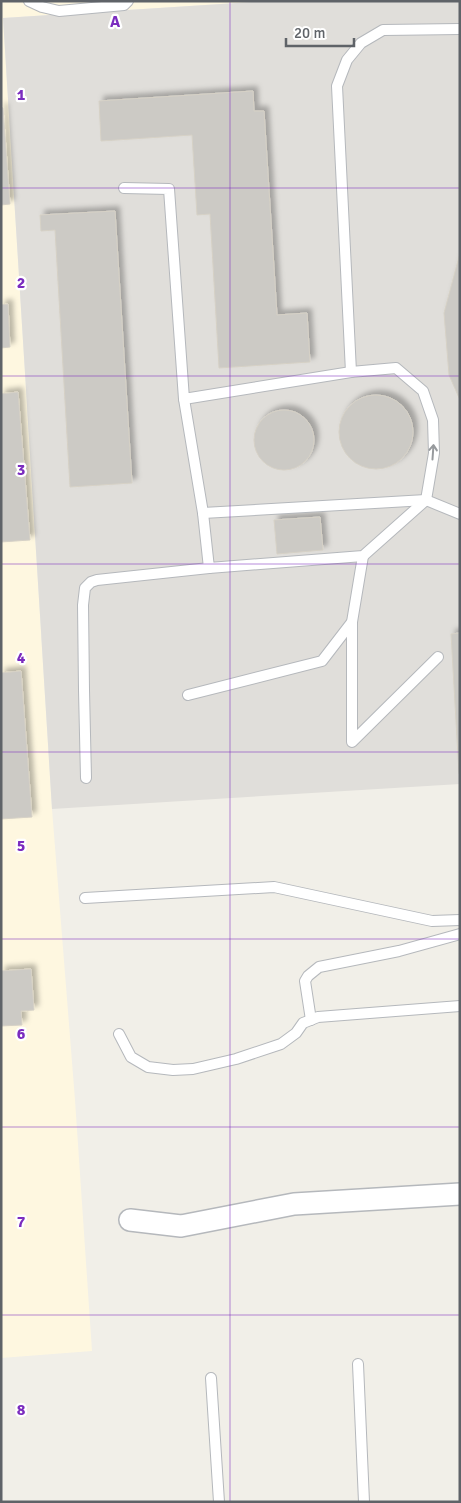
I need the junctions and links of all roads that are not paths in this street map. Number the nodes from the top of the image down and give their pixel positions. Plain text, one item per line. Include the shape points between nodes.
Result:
1 (29, 1) edge
2 (128, 1) edge
3 (460, 29) edge
4 (124, 188) dead end
5 (351, 372) junction
6 (184, 399) junction
7 (426, 500) junction
8 (202, 513) junction
9 (460, 514) edge
10 (364, 556) junction
11 (209, 568) junction
12 (352, 622) junction
13 (438, 657) dead end
14 (188, 695) dead end
15 (86, 778) dead end
16 (85, 898) dead end
17 (460, 920) edge
18 (460, 934) edge
19 (460, 1006) edge
20 (311, 1020) junction
21 (119, 1034) dead end
22 (460, 1194) edge
23 (130, 1220) dead end
24 (358, 1364) dead end
25 (211, 1378) dead end
26 (220, 1502) edge
27 (364, 1502) edge

1 - 2 lane via 59,11 124,5
3 - 5 lane via 383,30 356,48 347,60 337,86
4 - 6 lane via 169,189
5 - 6 lane
7 -> 5 lane via 434,453 433,420 423,391 396,368
6 - 8 lane
7 - 8 lane
7 - 9 lane
7 - 10 lane
8 - 11 lane
10 - 11 lane
10 - 12 lane
11 - 15 lane via 97,580 85,588
12 - 13 lane via 352,742
12 - 14 lane via 322,661
16 - 17 lane via 274,886 432,921
18 - 20 lane via 399,951 319,967 305,981
19 - 20 lane
20 - 21 lane via 303,1023 281,1044 193,1069 148,1067 131,1057
22 - 23 street via 294,1204 181,1226
24 - 27 lane
25 - 26 lane

